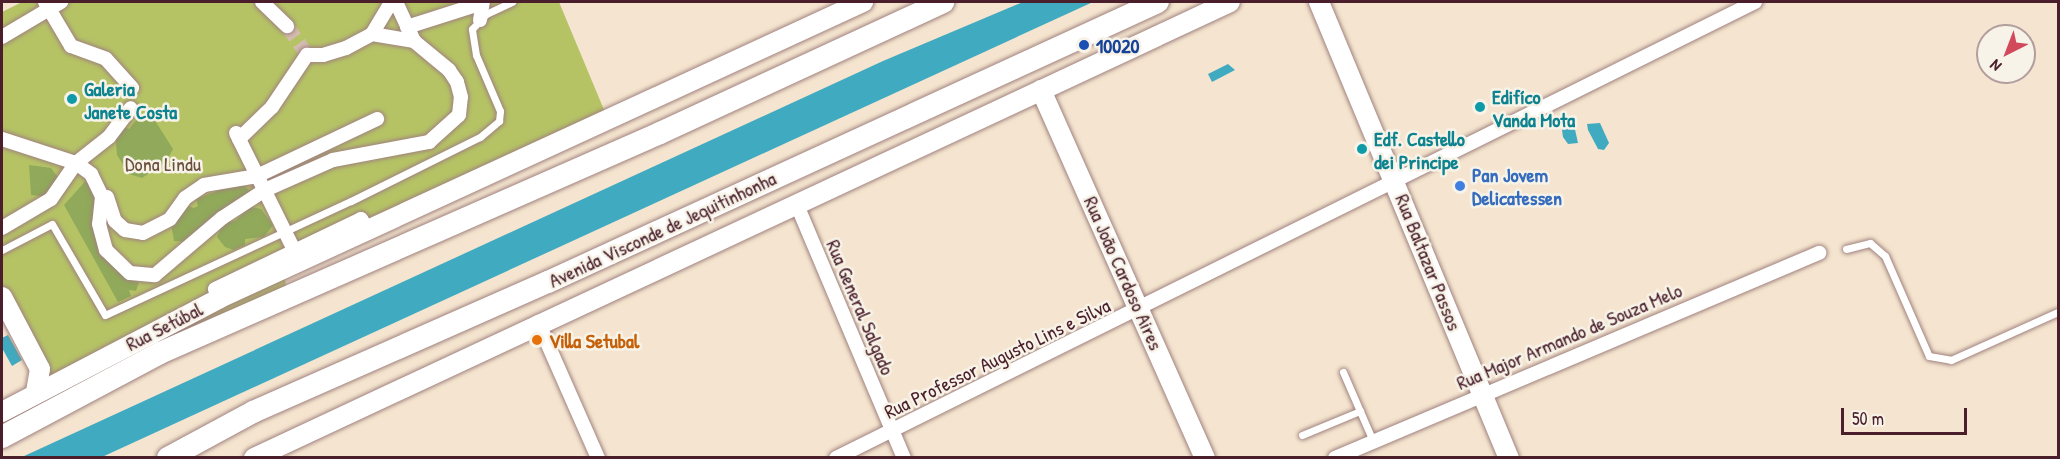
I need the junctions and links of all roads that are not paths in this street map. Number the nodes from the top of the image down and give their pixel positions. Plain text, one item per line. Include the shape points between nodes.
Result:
1 (61, 2) edge
2 (262, 2) edge
3 (391, 2) edge
4 (396, 2) edge
5 (483, 2) edge
6 (512, 2) edge
7 (863, 2) edge
8 (943, 2) edge
9 (1158, 2) edge
10 (1230, 2) edge
11 (1319, 2) edge
12 (1755, 2) edge
13 (47, 5) edge
14 (480, 20) junction
15 (287, 26) tunnel mouth
16 (407, 27) junction
17 (372, 34) junction
18 (2, 37) edge
19 (414, 41) junction
20 (132, 88) dead end
21 (1041, 90) junction
22 (131, 108) dead end
23 (377, 119) dead end
24 (2, 139) edge
25 (78, 161) junction
26 (258, 176) junction
27 (1395, 179) junction
28 (265, 190) junction
29 (796, 205) junction
30 (2, 228) edge
31 (286, 233) junction
32 (1846, 249) dead end
33 (2, 250) edge
34 (1820, 253) dead end
35 (293, 259) junction
36 (2, 297) edge
37 (1140, 309) junction
38 (2058, 312) edge
39 (538, 322) junction
40 (40, 369) junction
41 (1342, 372) dead end
42 (58, 379) junction
43 (36, 391) junction
44 (1482, 392) junction
45 (1360, 411) junction
46 (2, 412) edge
47 (892, 431) junction
48 (1302, 435) dead end
49 (2, 437) edge
50 (1373, 441) junction
51 (168, 458) edge
52 (254, 458) edge
53 (598, 458) edge
54 (836, 458) edge
55 (904, 458) edge
56 (1205, 458) edge
57 (1335, 458) edge
58 (1509, 458) edge

1 - 13 street
2 - 15 street
3 - 17 street
4 - 16 street
5 - 14 street
5 - 16 street
6 - 14 lane
7 - 35 street via 369,232
8 - 49 main road via 660,133 160,353
9 - 51 main road, Avenida Visconde de Jequitinhonha via 253,412
10 - 21 street, Avenida Visconde de Jequitinhonha
11 - 27 street, Rua Baltazar Passos
12 - 27 street, Rua Professor Augusto Lins e Silva
13 - 18 street
13 - 20 street via 71,46 106,59
14 - 31 lane via 472,29 472,41 500,111 494,127
16 - 19 street
17 - 19 street
17 - 26 street via 346,48 307,55 272,107 238,136
19 - 28 street via 449,69 457,82 461,97 459,114 441,135 419,145 333,160
21 - 29 street, Avenida Visconde de Jequitinhonha
21 - 37 street, Rua João Cardoso Aires
22 - 25 street via 109,137
23 - 26 street
24 - 25 street
25 - 26 street via 101,181 115,221 135,233 163,225 185,198 204,185
25 - 28 street via 99,184 99,224 106,250 121,268 141,277 166,270 222,218
25 - 30 street via 51,199
26 - 28 street
27 - 37 street, Rua Professor Augusto Lins e Silva
27 - 44 street, Rua Baltazar Passos
28 - 31 street
29 - 39 street, Avenida Visconde de Jequitinhonha
29 - 47 street, Rua General Salgado
31 - 33 lane via 105,315 52,224
31 - 35 street
32 - 38 lane via 1870,243 1885,256 1929,356 1951,360
34 - 44 street, Rua Major Armando de Souza Melo
35 - 42 street, Rua Setúbal
36 - 40 street
37 - 47 street, Rua Professor Augusto Lins e Silva
37 - 56 street, Rua João Cardoso Aires
39 - 52 street, Avenida Visconde de Jequitinhonha
39 - 53 street
40 - 42 street
40 - 43 street
41 - 45 lane
42 - 43 street, Rua Setúbal
43 - 46 street, Rua Setúbal
44 - 50 street, Rua Major Armando de Souza Melo
44 - 58 street, Rua Baltazar Passos
45 - 48 lane
45 - 50 lane
47 - 54 street, Rua Professor Augusto Lins e Silva
47 - 55 street, Rua General Salgado
50 - 57 street, Rua Major Armando de Souza Melo

